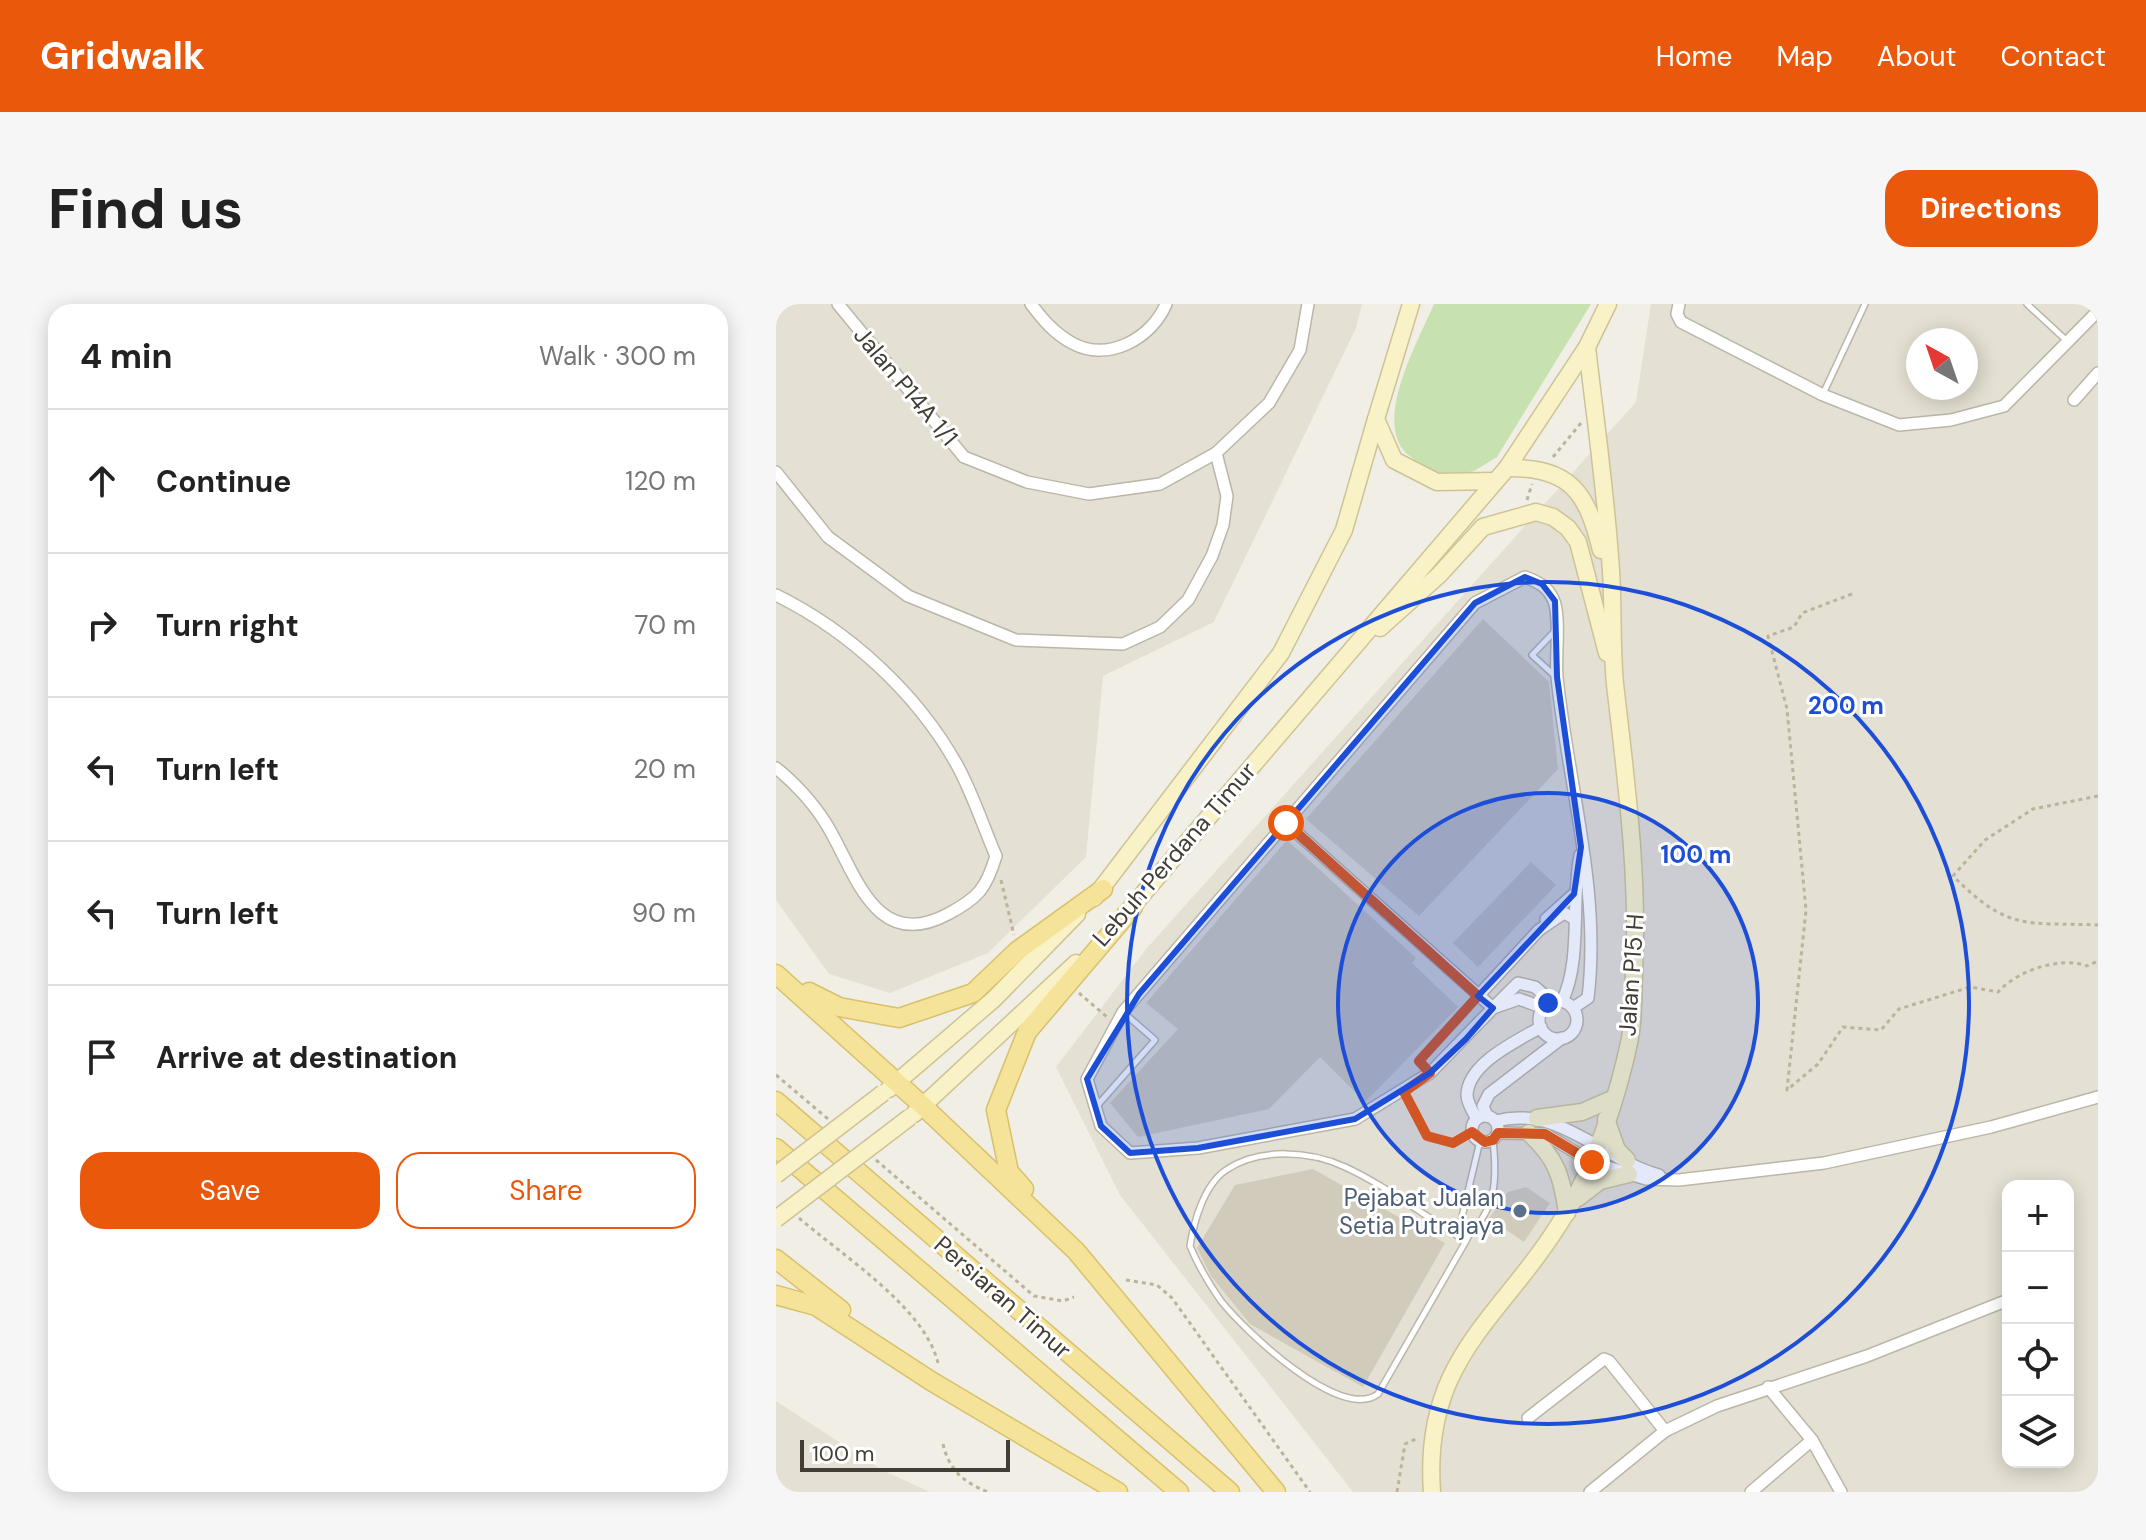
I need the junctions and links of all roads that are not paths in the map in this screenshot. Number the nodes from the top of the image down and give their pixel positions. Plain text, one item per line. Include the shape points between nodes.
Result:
1 (838, 304) edge
2 (1031, 304) edge
3 (1166, 304) edge
4 (1308, 304) edge
5 (1411, 304) edge
6 (1608, 304) edge
7 (1679, 304) edge
8 (1865, 304) edge
9 (2027, 304) edge
10 (2098, 311) edge
11 (2068, 342) junction
12 (1587, 347) junction
13 (2098, 373) edge
14 (1823, 395) junction
15 (2074, 400) dead end
16 (1376, 419) junction
17 (1216, 453) junction
18 (776, 472) edge
19 (1501, 475) junction
20 (1611, 588) junction
21 (776, 595) edge
22 (1555, 631) junction
23 (1355, 647) junction
24 (1557, 677) junction
25 (1615, 681) junction
26 (776, 768) edge
27 (1286, 823) junction
28 (1581, 847) junction
29 (1103, 889) junction
30 (1574, 894) junction
31 (1133, 907) junction
32 (1573, 918) junction
33 (1539, 930) junction
34 (781, 976) edge
35 (1478, 996) junction
36 (1553, 1004) junction
37 (1493, 1008) junction
38 (1573, 1008) junction
39 (1123, 1012) junction
40 (1541, 1027) junction
41 (1562, 1038) junction
42 (1430, 1073) junction
43 (890, 1087) junction
44 (2098, 1097) edge
45 (1612, 1099) junction
46 (776, 1101) edge
47 (1095, 1108) junction
48 (916, 1112) junction
49 (1606, 1117) junction
50 (1537, 1118) junction
51 (1486, 1129) junction
52 (1529, 1133) junction
53 (776, 1148) edge
54 (1595, 1155) junction
55 (1628, 1167) junction
56 (776, 1175) edge
57 (1569, 1209) junction
58 (776, 1219) edge
59 (1468, 1238) junction
60 (1076, 1251) junction
61 (776, 1259) edge
62 (776, 1295) edge
63 (2002, 1302) edge
64 (931, 1381) junction
65 (1768, 1387) junction
66 (1528, 1418) dead end
67 (1665, 1431) junction
68 (1812, 1440) junction
69 (1118, 1492) edge
70 (1179, 1492) edge
71 (1230, 1492) edge
72 (1276, 1492) edge
73 (1434, 1492) edge
74 (1590, 1492) edge
75 (1751, 1492) edge
76 (1841, 1492) edge

1 - 17 street, Jalan P14A 1/1 via 964,457 1027,482 1089,494 1160,484
2 - 3 street via 1051,329 1076,345 1104,350 1138,341
4 - 17 street, Jalan P14A 1/1 via 1300,350 1269,403
5 - 16 main road, Lebuh Perdana Timur
6 - 12 main road, Lebuh Perdana Timur
7 - 14 street via 1681,322
8 - 14 lane
9 - 11 lane
10 - 11 street
11 - 14 street via 2004,406 1951,420 1899,425
12 - 19 main road, Lebuh Perdana Timur
12 - 20 main road, Jalan P15 H
13 - 15 street
16 - 19 main road, Jalan P15 H via 1394,460 1437,482
16 - 29 main road, Lebuh Perdana Timur via 1344,530 1281,653
17 - 18 street via 1227,496 1212,556 1188,600 1160,627 1123,644 1016,640 908,596 828,537
19 - 20 main road, Jalan P15 H via 1565,478 1584,498
19 - 23 main road, Lebuh Perdana Timur
20 - 25 main road, Jalan P15 H
21 - 26 street via 810,612 869,656 925,718 957,766 996,856 987,884 970,902 941,918 912,924 890,920 866,898 825,822
22 - 24 street
22 - 24 lane via 1532,655
22 - 27 street via 1555,601 1542,584 1525,577 1475,603
23 - 25 main road via 1400,612 1483,527 1536,512 1553,517 1578,542
23 - 31 main road, Lebuh Perdana Timur
24 - 28 street
25 - 45 main road, Jalan P15 H via 1637,918 1630,1037
27 - 35 street
27 - 39 street
28 - 30 street
28 - 38 street via 1592,931 1590,978 1588,998
29 - 34 main road via 1017,951 973,993 899,1018 839,1007
29 - 43 main road, Lebuh Perdana Timur via 994,999
30 - 32 street
30 - 33 street
31 - 48 main road, Lebuh Perdana Timur
31 - 60 main road via 1027,1032 996,1110 1009,1172
32 - 33 street via 1564,913
32 - 36 street via 1571,972
33 - 35 street
34 - 43 main road
35 - 37 street
35 - 42 lane via 1419,1061
36 - 37 street via 1519,999
36 - 37 street via 1535,987 1518,983
36 - 38 street
36 - 40 street
37 - 42 street
38 - 41 street via 1576,1026
39 - 47 street via 1087,1079
39 - 47 lane via 1155,1040
40 - 41 street via 1549,1036
40 - 51 street via 1488,1061 1469,1082 1466,1099
41 - 51 street via 1489,1094 1483,1106
42 - 47 street via 1355,1119 1198,1148 1130,1153 1101,1126
43 - 48 main road
43 - 56 main road, Lebuh Perdana Timur, bridge
44 - 55 street via 1991,1127 1824,1163 1671,1179
45 - 49 main road, Jalan P15 H
45 - 50 main road via 1582,1112
46 - 71 main road, Persiaran Timur
48 - 58 main road, Lebuh Perdana Timur, bridge
48 - 60 main road
49 - 54 main road, Jalan P15 H
49 - 55 main road
50 - 51 street via 1510,1117
50 - 54 street via 1565,1128
51 - 52 street
51 - 59 lane via 1461,1221
51 - 59 lane via 1496,1185 1484,1220
52 - 54 street via 1545,1134
52 - 57 main road via 1550,1152
53 - 70 main road, Persiaran Timur
54 - 55 street
54 - 57 main road, Jalan P15 H
55 - 57 main road via 1600,1181
57 - 73 main road, Jalan P15 H via 1463,1349 1441,1396 1433,1431 1429,1455
59 - 59 lane via 1378,1394 1359,1402 1339,1397 1278,1356 1223,1303 1190,1246 1202,1206 1225,1170 1286,1153 1346,1167
60 - 72 main road
61 - 64 main road
62 - 64 main road via 816,1306
63 - 65 street via 1867,1356
64 - 69 main road
65 - 67 street
65 - 68 street
66 - 67 street via 1604,1359
67 - 74 street
68 - 75 street
68 - 76 street

